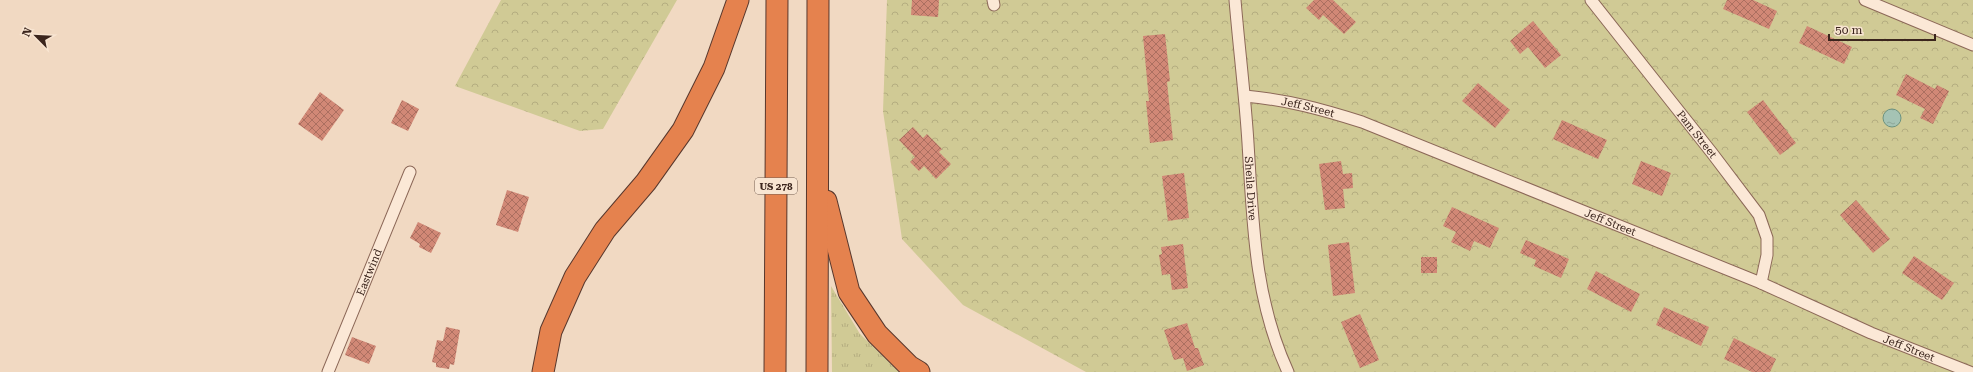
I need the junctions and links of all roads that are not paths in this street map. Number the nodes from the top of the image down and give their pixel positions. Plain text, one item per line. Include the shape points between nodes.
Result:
1 (738, 0) edge
2 (777, 0) edge
3 (818, 0) edge
4 (1234, 0) edge
5 (1591, 0) edge
6 (1865, 0) edge
7 (1973, 45) edge
8 (1245, 96) junction
9 (818, 166) junction
10 (410, 172) dead end
11 (1761, 283) junction
12 (328, 372) edge
13 (543, 372) edge
14 (776, 372) edge
15 (817, 372) edge
16 (919, 372) edge
17 (1288, 372) edge
18 (1970, 372) edge

1 - 13 highway via 714,68 683,130 646,182 605,230 575,277 551,331
2 - 14 highway, US 278
3 - 9 highway
4 - 8 street, Sheila Drive
5 - 11 street, Pam Street via 1758,215 1768,238
6 - 7 street
8 - 11 street, Jeff Street via 1280,99 1312,106 1362,122
8 - 17 street, Sheila Drive via 1254,244 1263,301
9 - 15 highway
9 - 16 highway via 849,292 877,334
10 - 12 street, Eastwind
11 - 18 street, Jeff Street via 1871,333

